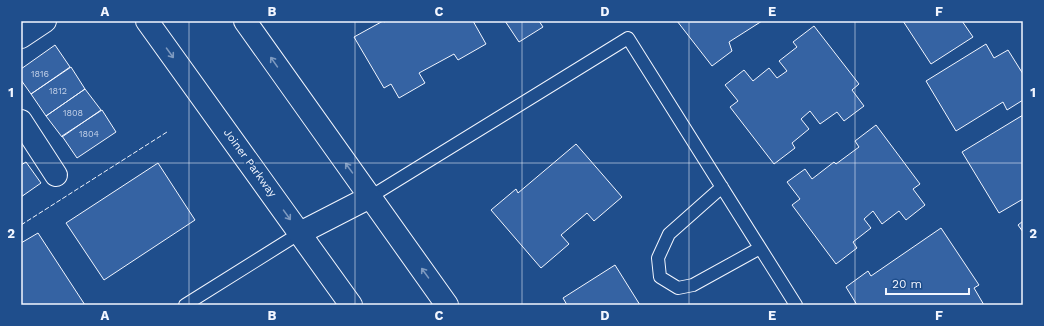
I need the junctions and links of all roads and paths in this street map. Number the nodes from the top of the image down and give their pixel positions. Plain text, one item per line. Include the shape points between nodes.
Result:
1 (45, 21) edge
2 (147, 21) edge
3 (244, 21) edge
4 (21, 37) edge
5 (21, 121) edge
6 (56, 175) dead end
7 (722, 186) junction
8 (370, 197) junction
9 (300, 233) junction
10 (760, 248) junction
11 (185, 305) edge
12 (352, 305) edge
13 (447, 305) edge
14 (796, 305) edge

1 - 4 main road
2 -> 9 main road, Joiner Parkway
8 -> 3 main road
5 - 6 main road
7 - 8 lane via 628,38
7 - 10 lane
7 - 10 lane via 669,234 658,258 660,277 678,288 693,285
8 - 9 main road
13 -> 8 main road
9 - 11 lane
9 - 12 main road, Joiner Parkway
10 - 14 lane

